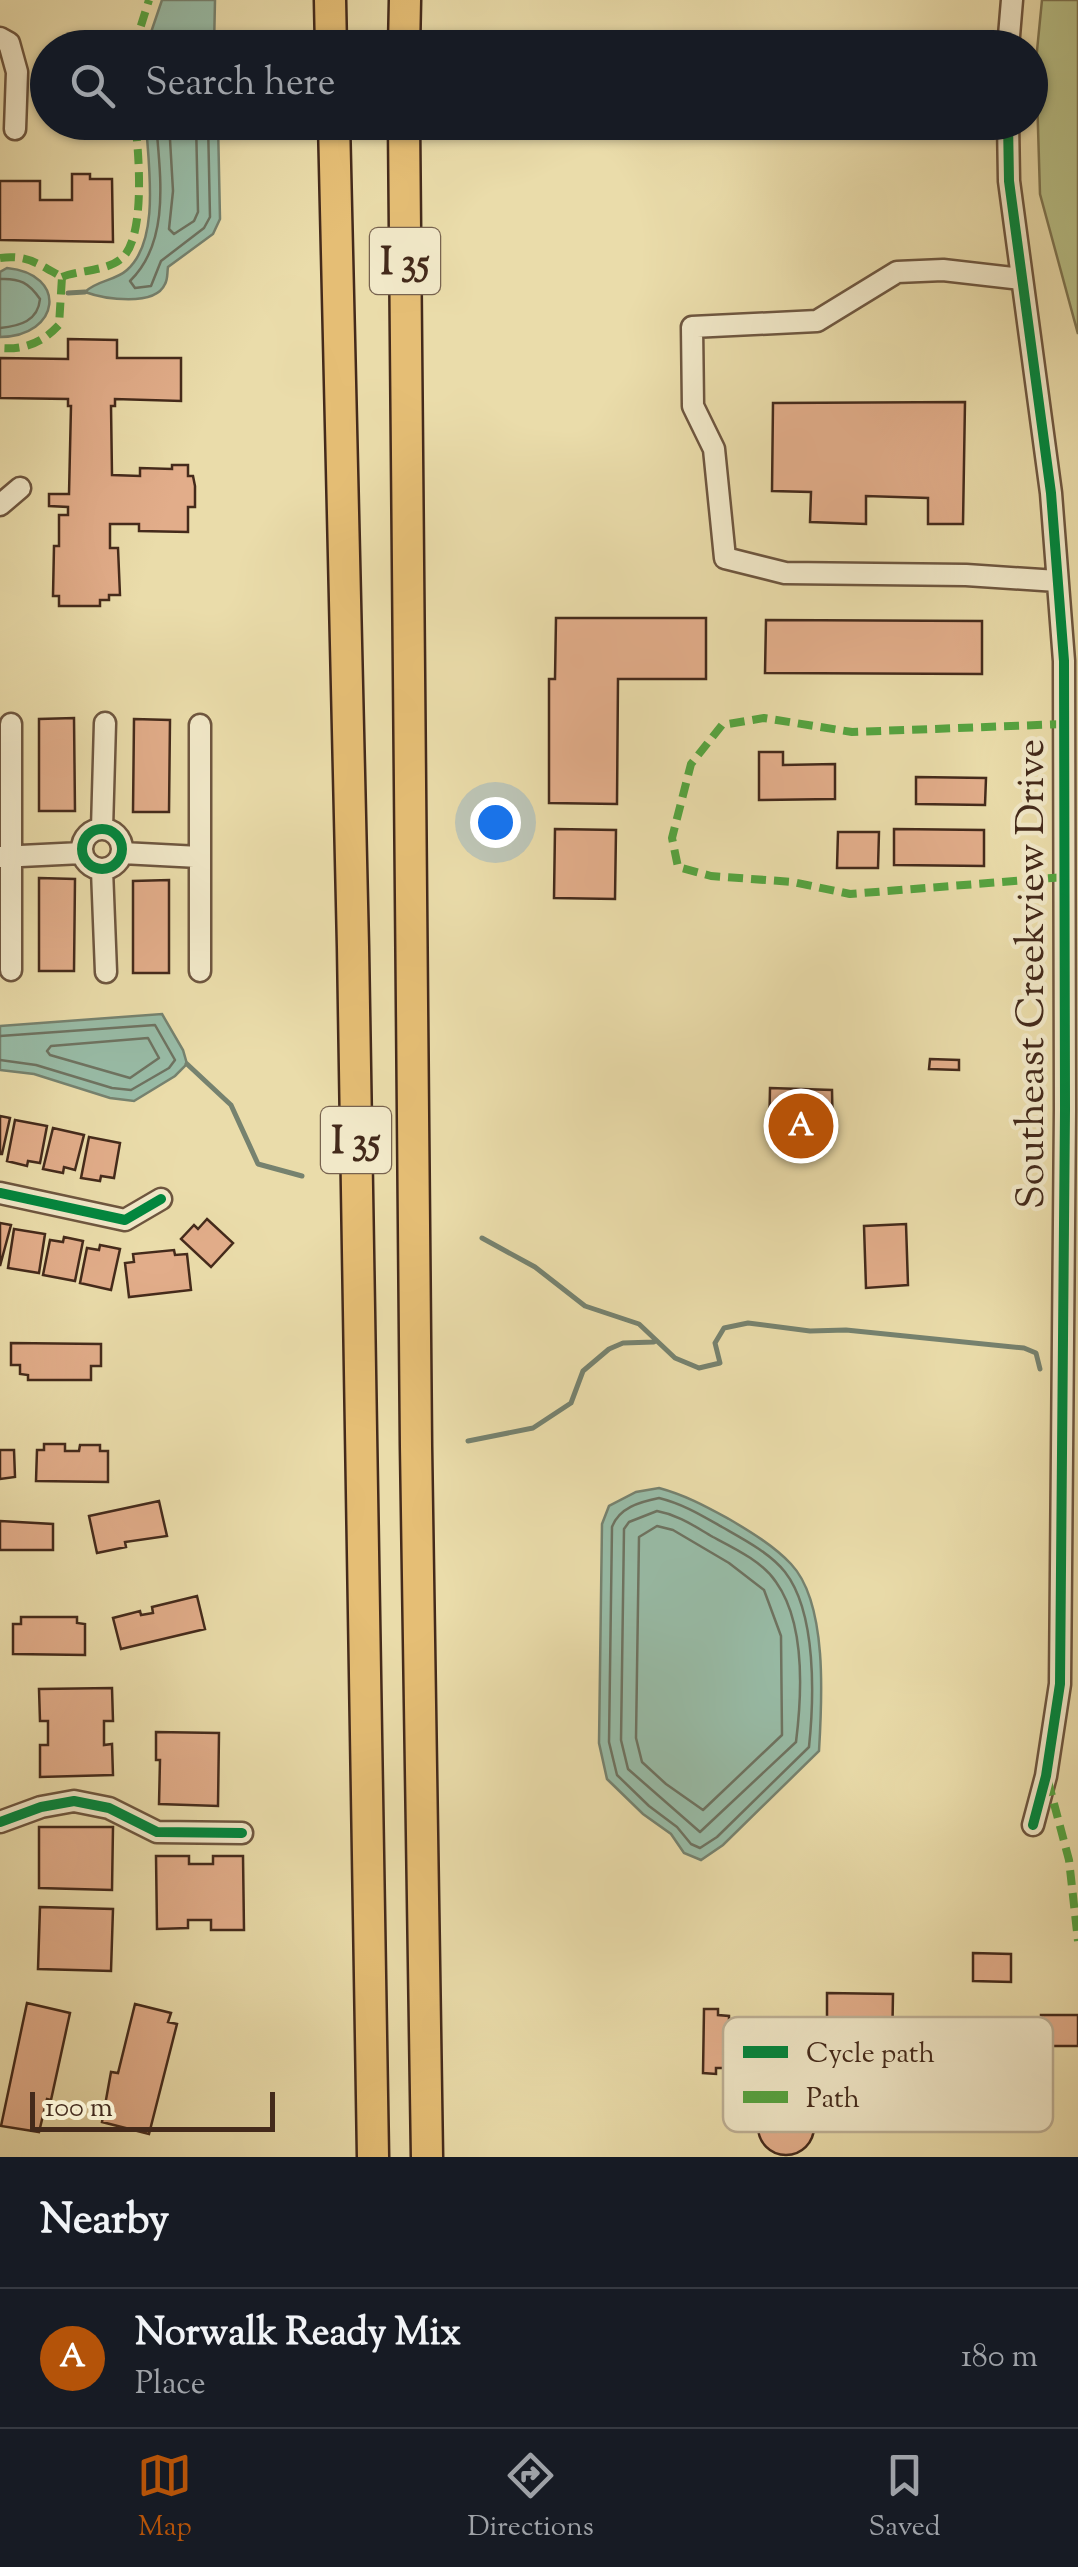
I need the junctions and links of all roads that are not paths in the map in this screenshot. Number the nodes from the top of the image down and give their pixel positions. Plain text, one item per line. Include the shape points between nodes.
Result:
1 (330, 0) edge
2 (405, 0) edge
3 (1012, 0) edge
4 (331, 30) edge
5 (404, 30) edge
6 (1010, 30) edge
7 (0, 38) edge
8 (15, 129) dead end
9 (334, 140) edge
10 (404, 140) edge
11 (1008, 140) edge
12 (1021, 279) junction
13 (20, 488) dead end
14 (0, 505) edge
15 (1057, 581) junction
16 (104, 722) dead end
17 (10, 724) dead end
18 (200, 725) dead end
19 (102, 829) junction
20 (82, 853) junction
21 (122, 853) junction
22 (5, 857) edge
23 (199, 857) junction
24 (102, 870) junction
25 (11, 970) dead end
26 (200, 971) dead end
27 (106, 972) dead end
28 (0, 1193) edge
29 (161, 1200) dead end
30 (0, 1822) edge
31 (1033, 1825) dead end
32 (242, 1833) dead end
33 (373, 2157) edge
34 (427, 2157) edge

1 - 4 highway
2 - 5 highway
3 - 6 street
7 - 8 street via 9,43 16,72
9 - 33 highway, I 35
10 - 34 highway, I 35
11 - 12 street, Southeast Creekview Drive
12 - 15 street, Southeast Creekview Drive
12 - 15 street via 897,272 817,321 692,327 693,406 714,449 725,558 785,572
13 - 14 street
15 - 31 street, Southeast Creekview Drive via 1065,724 1060,1684
16 - 19 street
17 - 22 street
18 - 23 street
19 - 20 street via 86,836
19 - 21 street via 118,836
20 - 22 street
20 - 24 street
21 - 23 street
21 - 24 street
22 - 25 street
23 - 26 street
24 - 27 street
28 - 29 street via 125,1220
30 - 32 street via 74,1801 109,1808 157,1832

